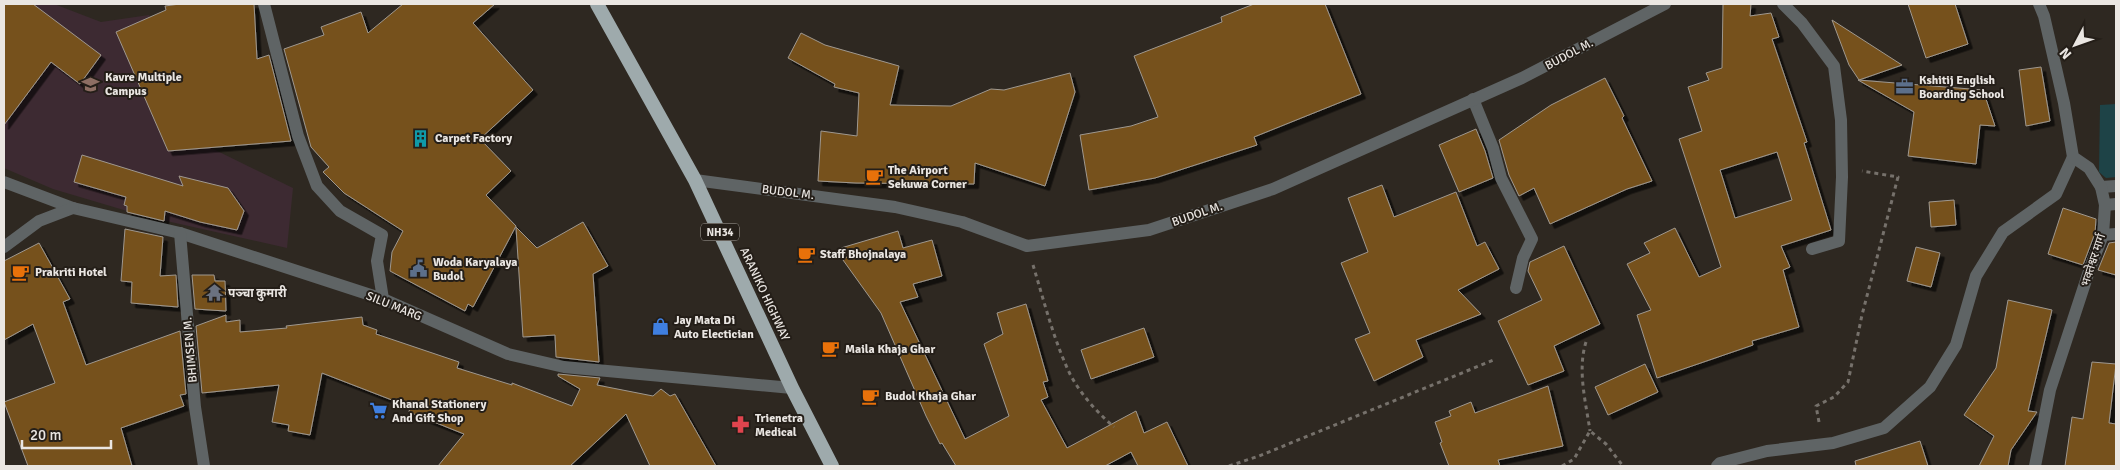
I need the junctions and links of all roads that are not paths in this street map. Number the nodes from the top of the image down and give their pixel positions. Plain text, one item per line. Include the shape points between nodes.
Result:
1 (264, 4) edge
2 (597, 4) edge
3 (1665, 4) edge
4 (1782, 4) edge
5 (2039, 4) edge
6 (1473, 100) junction
7 (2073, 157) junction
8 (695, 180) junction
9 (4, 182) edge
10 (2116, 186) edge
11 (2101, 187) junction
12 (2110, 204) edge
13 (73, 208) junction
14 (180, 234) junction
15 (2116, 234) edge
16 (2103, 235) junction
17 (4, 248) edge
18 (1812, 249) dead end
19 (1516, 288) dead end
20 (383, 299) junction
21 (792, 388) junction
22 (204, 466) edge
23 (832, 466) edge
24 (1717, 466) edge
25 (2035, 466) edge

1 - 20 street via 298,136 317,186 340,211 382,235 376,261
2 - 8 highway, ARANIKO HIGHWAY / NH34
3 - 6 street, BUDOL M.
4 - 18 street via 1802,23 1834,66 1841,120 1839,241
5 - 7 street via 2064,103
6 - 8 street, BUDOL M. via 1273,189 1150,230 1027,246 962,222 895,207
6 - 19 street via 1494,148 1500,178 1532,239 1522,258
7 - 11 street, भक्तेश्वर मार्ग via 2089,168
7 - 24 street via 2056,194 2003,232 1976,276 1956,345 1930,387 1884,428 1822,445 1767,451
8 - 21 highway, ARANIKO HIGHWAY / NH34
9 - 13 street, SILU MARG
10 - 11 street
11 - 12 street, भक्तेश्वर मार्ग
12 - 16 street, भक्तेश्वर मार्ग
13 - 14 street, SILU MARG
13 - 17 street via 39,221
14 - 20 street, SILU MARG
14 - 22 street, BHIMSEN M.
15 - 16 street
16 - 25 street, भक्तेश्वर मार्ग via 2050,390
20 - 21 street, SILU MARG via 508,354 564,367
21 - 23 highway, ARANIKO HIGHWAY / NH34

